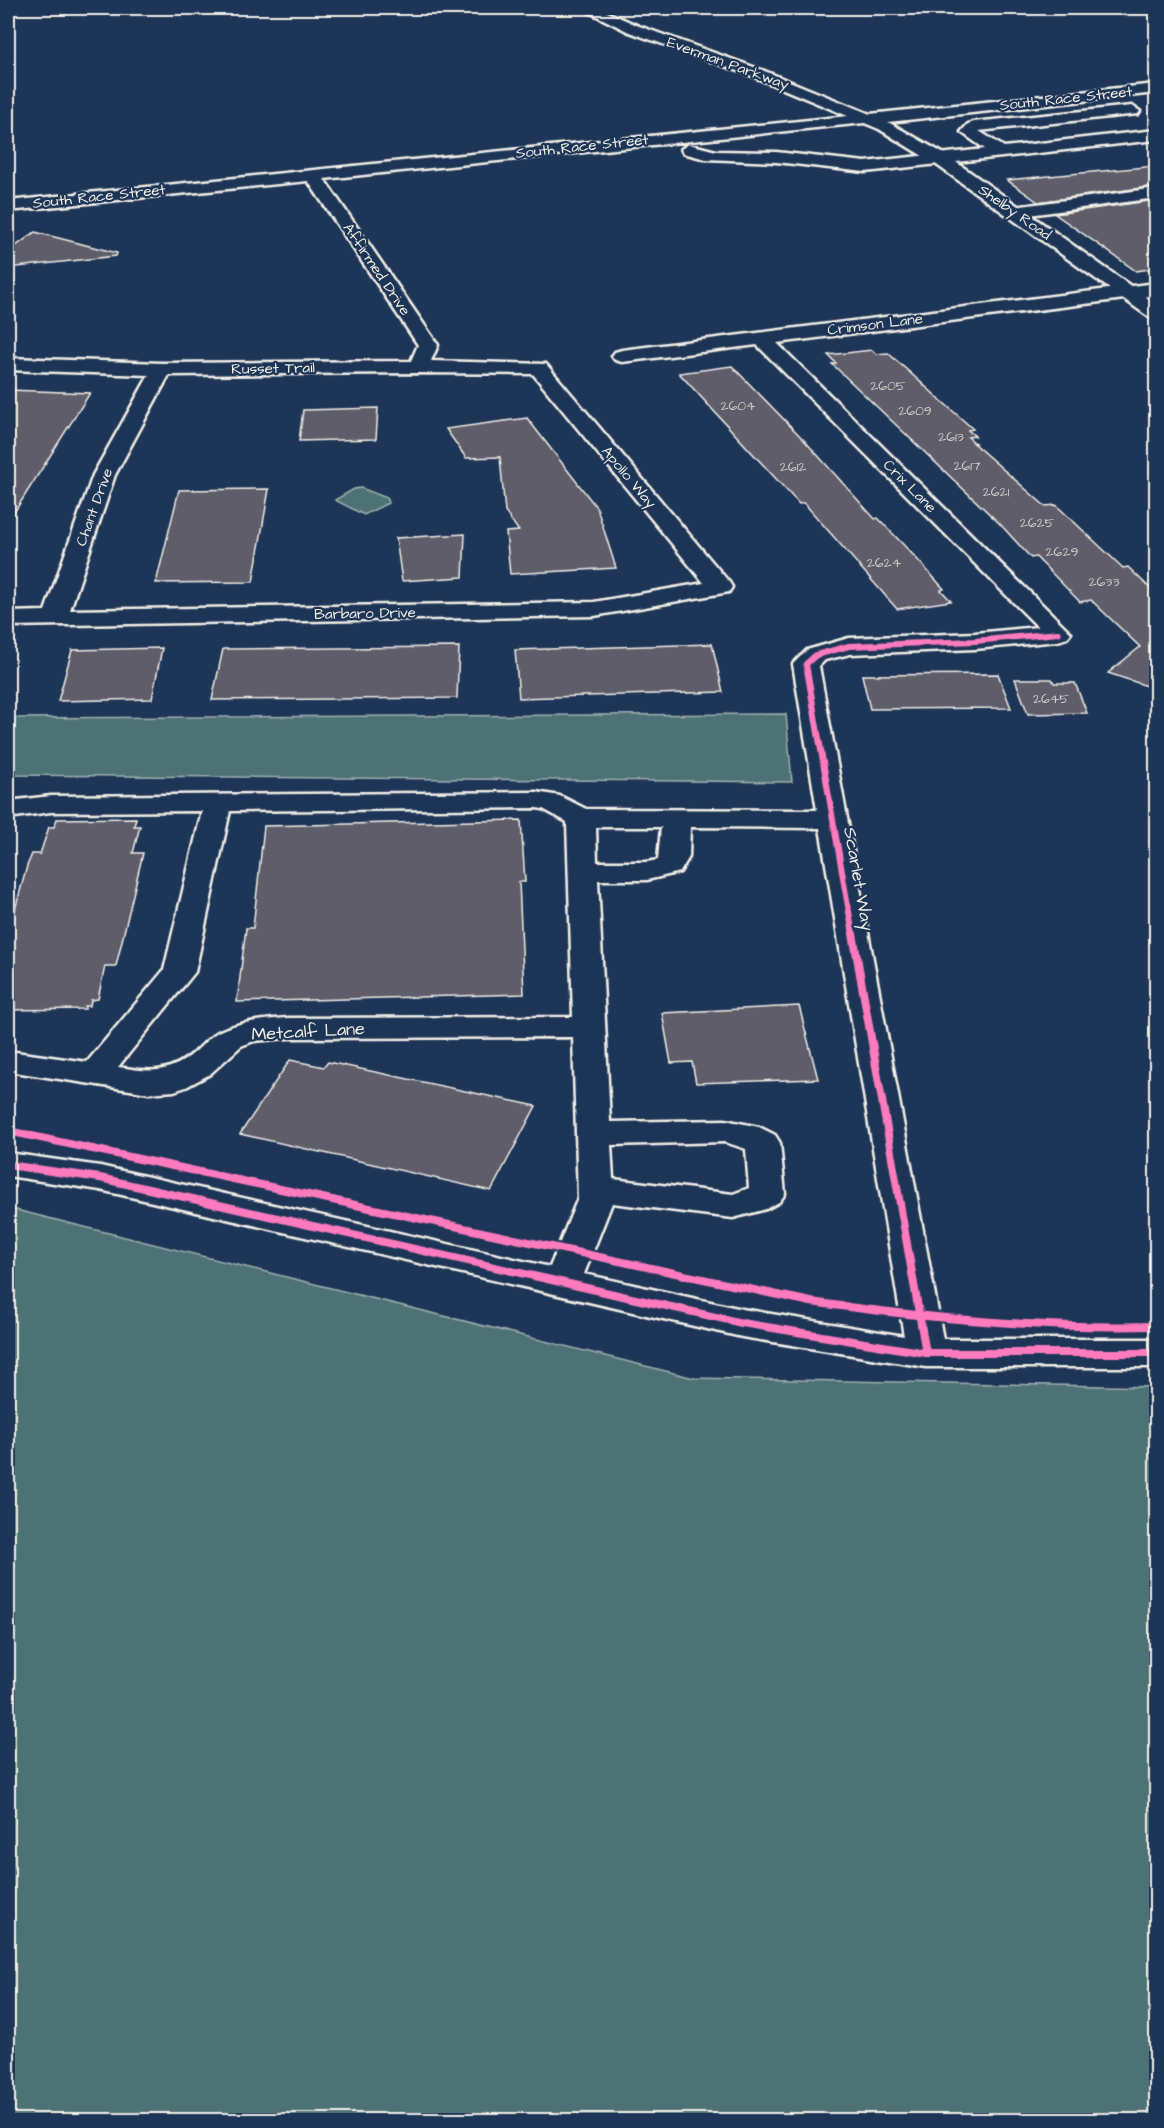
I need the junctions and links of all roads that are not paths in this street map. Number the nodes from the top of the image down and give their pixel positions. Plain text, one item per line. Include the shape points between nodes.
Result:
1 (588, 8) edge
2 (1156, 88) edge
3 (1104, 94) junction
4 (1132, 111) junction
5 (1105, 114) junction
6 (868, 119) junction
7 (1156, 126) edge
8 (1156, 135) edge
9 (673, 137) junction
10 (1126, 138) junction
11 (1001, 152) junction
12 (939, 159) junction
13 (312, 174) junction
14 (1156, 193) edge
15 (8, 206) edge
16 (1014, 212) junction
17 (1156, 289) edge
18 (1128, 293) junction
19 (1156, 313) edge
20 (761, 338) junction
21 (622, 356) dead end
22 (8, 364) edge
23 (418, 366) junction
24 (538, 368) joint
25 (162, 369) junction
26 (720, 587) joint
27 (55, 618) junction
28 (8, 619) edge
29 (1058, 633) joint
30 (218, 802) junction
31 (8, 809) edge
32 (581, 818) junction
33 (833, 819) junction
34 (676, 820) junction
35 (583, 872) junction
36 (588, 1027) junction
37 (8, 1061) edge
38 (95, 1074) junction
39 (593, 1134) junction
40 (8, 1165) edge
41 (595, 1189) junction
42 (562, 1282) junction
43 (926, 1353) junction
44 (1156, 1353) edge

1 - 6 street, Everman Parkway
2 - 3 street, South Race Street
3 - 4 street
3 - 6 street, South Race Street
4 - 5 street
4 - 7 street
5 - 10 street via 1119,122
5 - 11 street via 974,128 969,132
6 - 9 street, South Race Street
6 - 12 street, Shelby Road
8 - 10 street
9 - 12 street via 687,148 707,155 765,156 865,167
9 - 13 street, South Race Street
10 - 11 street
11 - 12 street
12 - 16 street, Shelby Road
13 - 15 street, South Race Street
13 - 23 street, Affirmed Drive via 428,345
14 - 16 street
16 - 18 street, Shelby Road
17 - 18 street, Crimson Lane
18 - 19 street, Shelby Road
18 - 20 street, Crimson Lane
20 - 21 street, Crimson Lane
20 - 29 street, Crix Lane
22 - 25 street, Russet Trail
23 - 24 street, Russet Trail
23 - 25 street, Russet Trail
24 - 26 street, Apollo Way
25 - 27 street, Chant Drive via 104,475
26 - 27 street, Barbaro Drive via 594,609
27 - 28 street, Barbaro Drive
29 - 33 street, Scarlet Way via 849,646 816,655 806,664
30 - 31 street via 51,804
30 - 32 street via 536,800 550,802
30 - 38 street via 179,972
32 - 34 street
32 - 35 street
33 - 34 street
33 - 43 street, Scarlet Way
34 - 35 street via 670,866 647,871
35 - 36 street
36 - 38 street, Metcalf Lane via 249,1031 229,1039 198,1067 174,1080 149,1082
36 - 39 street
37 - 38 street, Metcalf Lane
39 - 41 street
39 - 41 street via 747,1134 763,1143 767,1194 733,1206
40 - 42 street via 100,1178
41 - 42 street via 596,1198
42 - 43 street via 742,1323
43 - 44 street

